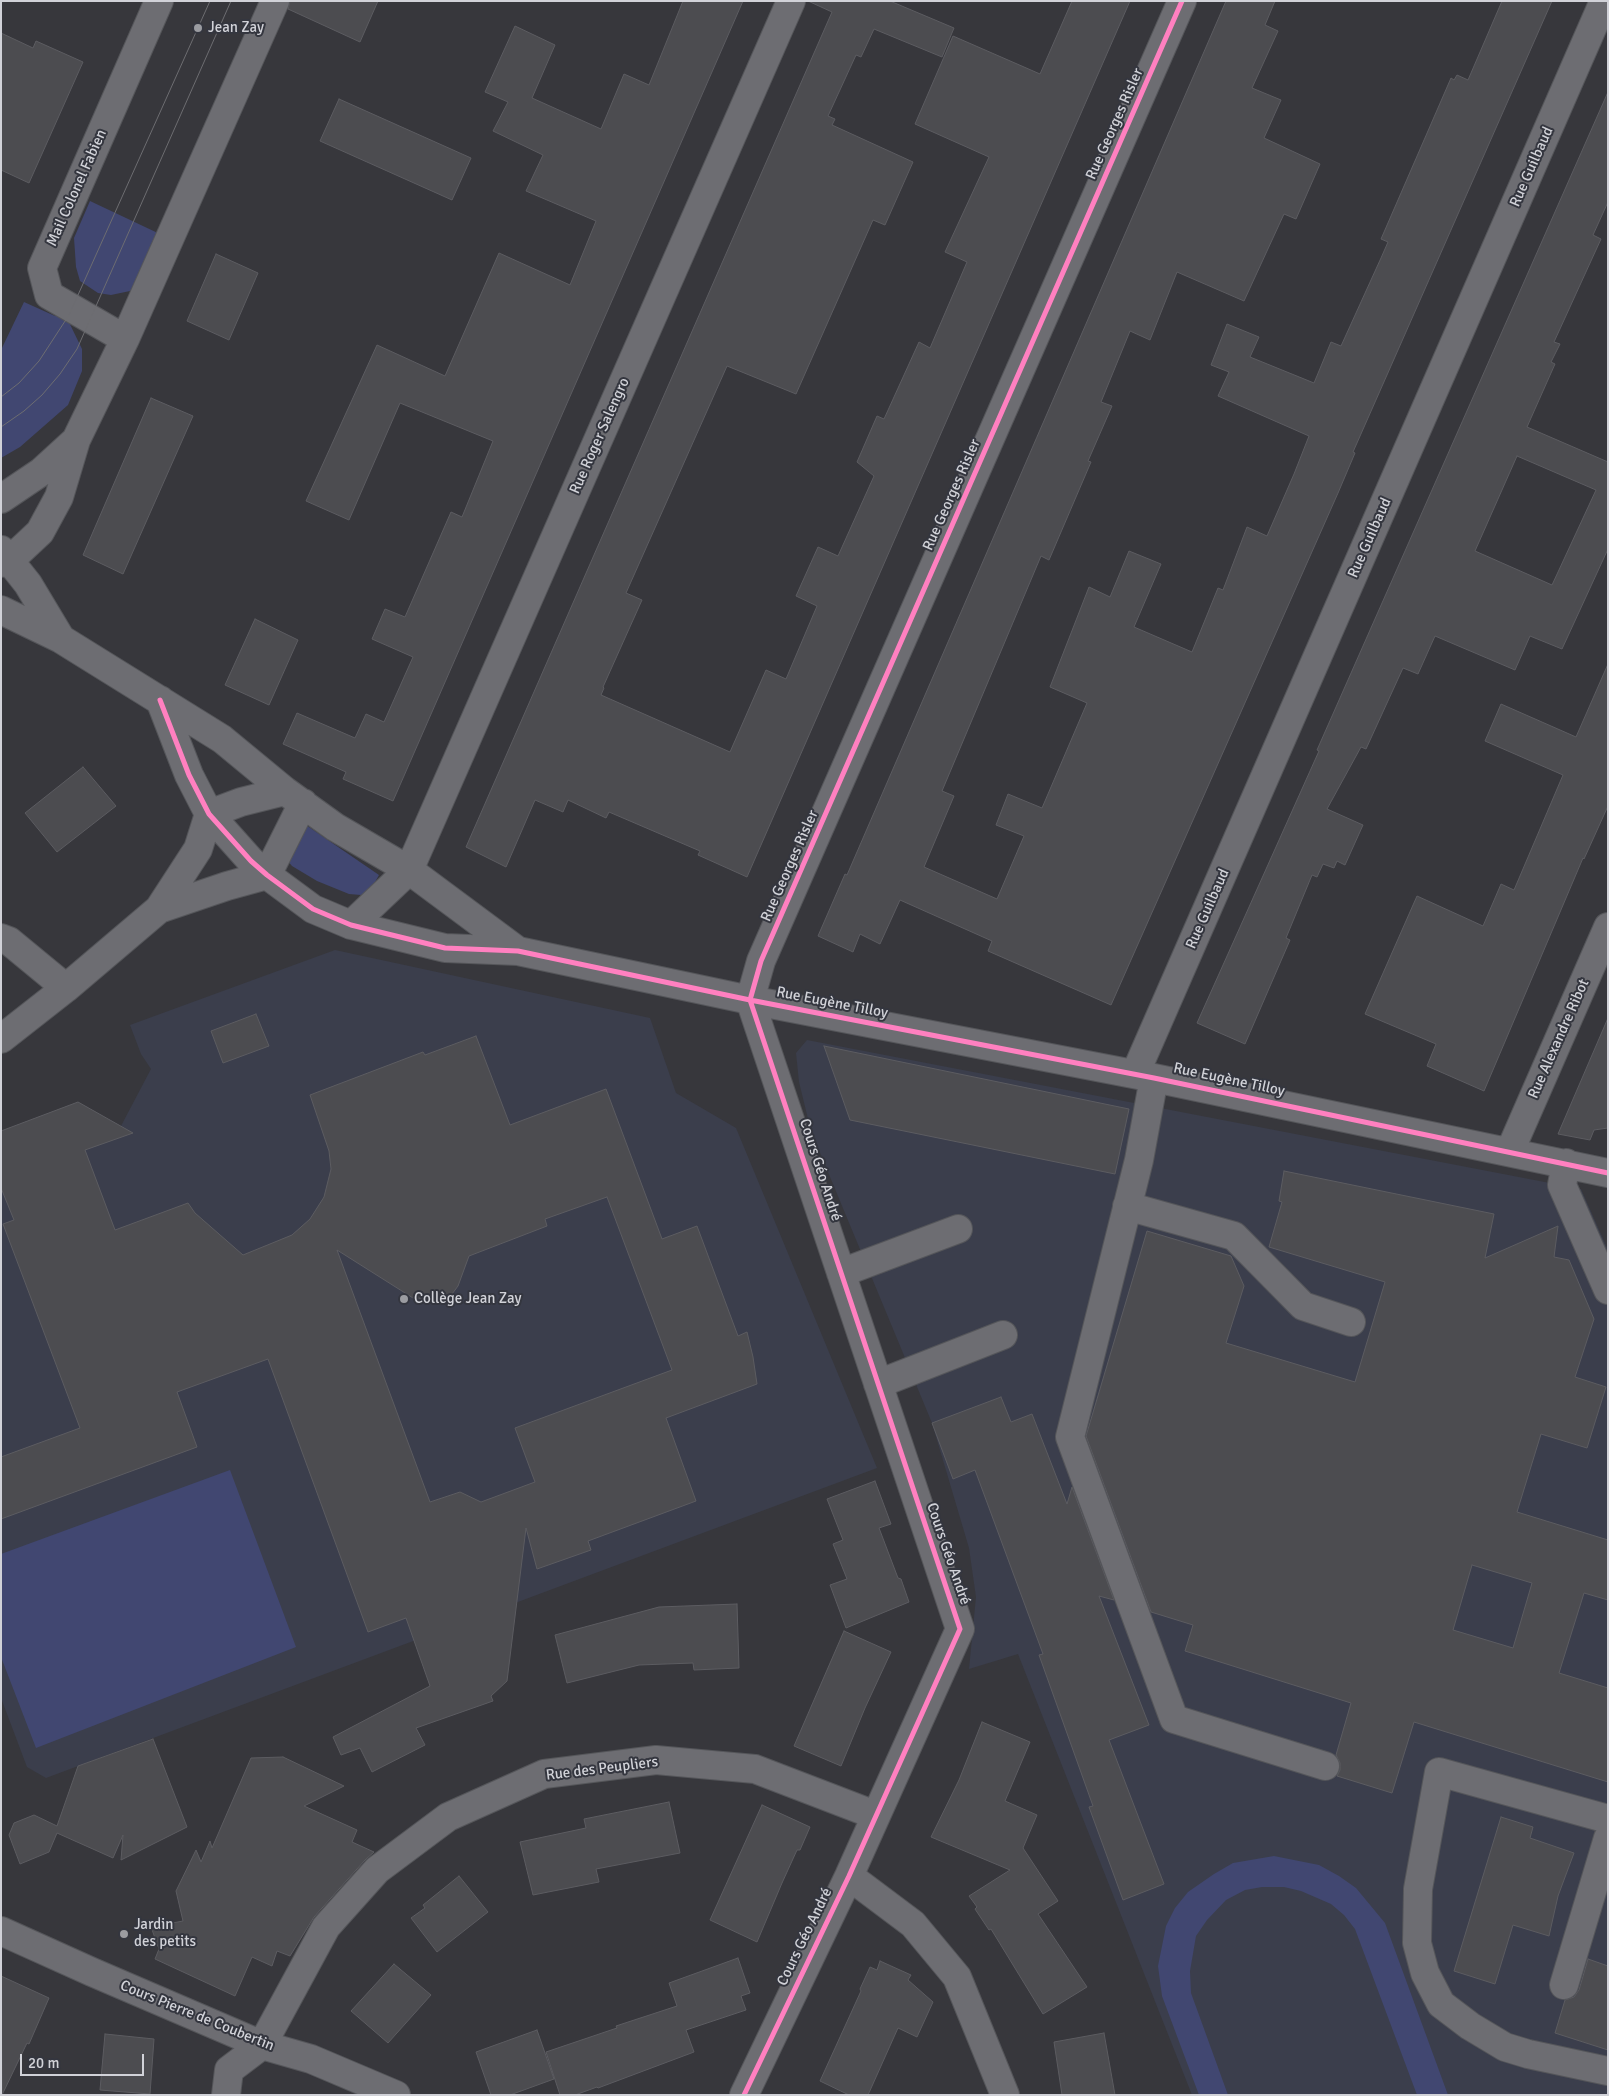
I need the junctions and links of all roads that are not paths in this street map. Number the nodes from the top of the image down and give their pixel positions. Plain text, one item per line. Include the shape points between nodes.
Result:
1 (159, 1) edge
2 (275, 1) edge
3 (791, 1) edge
4 (1182, 1) edge
5 (1604, 1) edge
6 (125, 339) junction
7 (76, 440) junction
8 (1, 499) edge
9 (4, 558) edge
10 (1, 610) edge
11 (61, 639) junction
12 (160, 700) junction
13 (294, 797) junction
14 (208, 814) junction
15 (409, 870) junction
16 (267, 875) junction
17 (159, 909) junction
18 (350, 925) junction
19 (1608, 927) edge
20 (1, 938) edge
21 (518, 951) junction
22 (66, 988) junction
23 (750, 1000) junction
24 (1, 1039) edge
25 (1145, 1076) junction
26 (1510, 1151) junction
27 (1566, 1163) junction
28 (1608, 1173) edge
29 (1127, 1206) junction
30 (958, 1229) dead end
31 (841, 1273) junction
32 (1608, 1290) edge
33 (1351, 1322) dead end
34 (1003, 1335) dead end
35 (878, 1384) junction
36 (1325, 1766) dead end
37 (875, 1814) junction
38 (1608, 1818) edge
39 (1608, 1838) edge
40 (849, 1876) junction
41 (1, 1931) edge
42 (1564, 1985) dead end
43 (262, 2045) junction
44 (1608, 2071) edge
45 (226, 2095) edge
46 (396, 2095) edge
47 (744, 2095) edge
48 (1004, 2095) edge

1 - 6 street, Mail Colonel Fabien via 42,268 49,295
2 - 6 street
3 - 15 street, Rue Roger Salengro
4 - 23 street, Rue Georges Risler via 761,961
5 - 25 street, Rue Guilbaud
6 - 7 street
7 - 8 street via 42,472
7 - 9 street via 59,497 40,532
9 - 11 street, Rue Eugène Tilloy via 28,584
10 - 11 street, Rue Eugène Tilloy
11 - 12 street, Rue Eugène Tilloy
12 - 13 street, Rue Eugène Tilloy via 222,739
12 - 14 street, Rue Eugène Tilloy
13 - 14 street via 241,802
13 - 15 street, Rue Eugène Tilloy via 335,827
13 - 16 street
14 - 16 street, Rue Eugène Tilloy
14 - 17 street via 198,849
15 - 18 street
15 - 21 street, Rue Eugène Tilloy
16 - 17 street
16 - 18 street, Rue Eugène Tilloy via 313,908
17 - 22 street
18 - 21 street, Rue Eugène Tilloy via 445,948
19 - 26 street, Rue Alexandre Ribot
20 - 22 street
21 - 23 street, Rue Eugène Tilloy
22 - 24 street
23 - 25 street, Rue Eugène Tilloy
23 - 31 street, Cours Géo André
25 - 26 street, Rue Eugène Tilloy
25 - 29 street, Rue Guilbaud via 1139,1160
26 - 27 street, Rue Eugène Tilloy
27 - 28 street, Rue Eugène Tilloy
27 - 32 street via 1562,1185
29 - 33 street via 1234,1236 1303,1306
29 - 36 street, Rue Guilbaud via 1070,1436 1174,1719
30 - 31 street
31 - 35 street, Cours Géo André
34 - 35 street
35 - 37 street, Cours Géo André via 960,1629
37 - 40 street, Cours Géo André
37 - 43 street, Rue des Peupliers via 755,1769 656,1760 544,1774 448,1817 377,1870 326,1926
38 - 44 street via 1438,1772 1418,1889 1417,1942 1425,1973 1441,2004 1470,2026 1505,2047
39 - 42 street
40 - 47 street, Cours Géo André
40 - 48 street via 913,1924 957,1976
41 - 43 street, Cours Pierre de Coubertin
43 - 45 street via 229,2070
43 - 46 street, Cours Pierre de Coubertin via 311,2059

